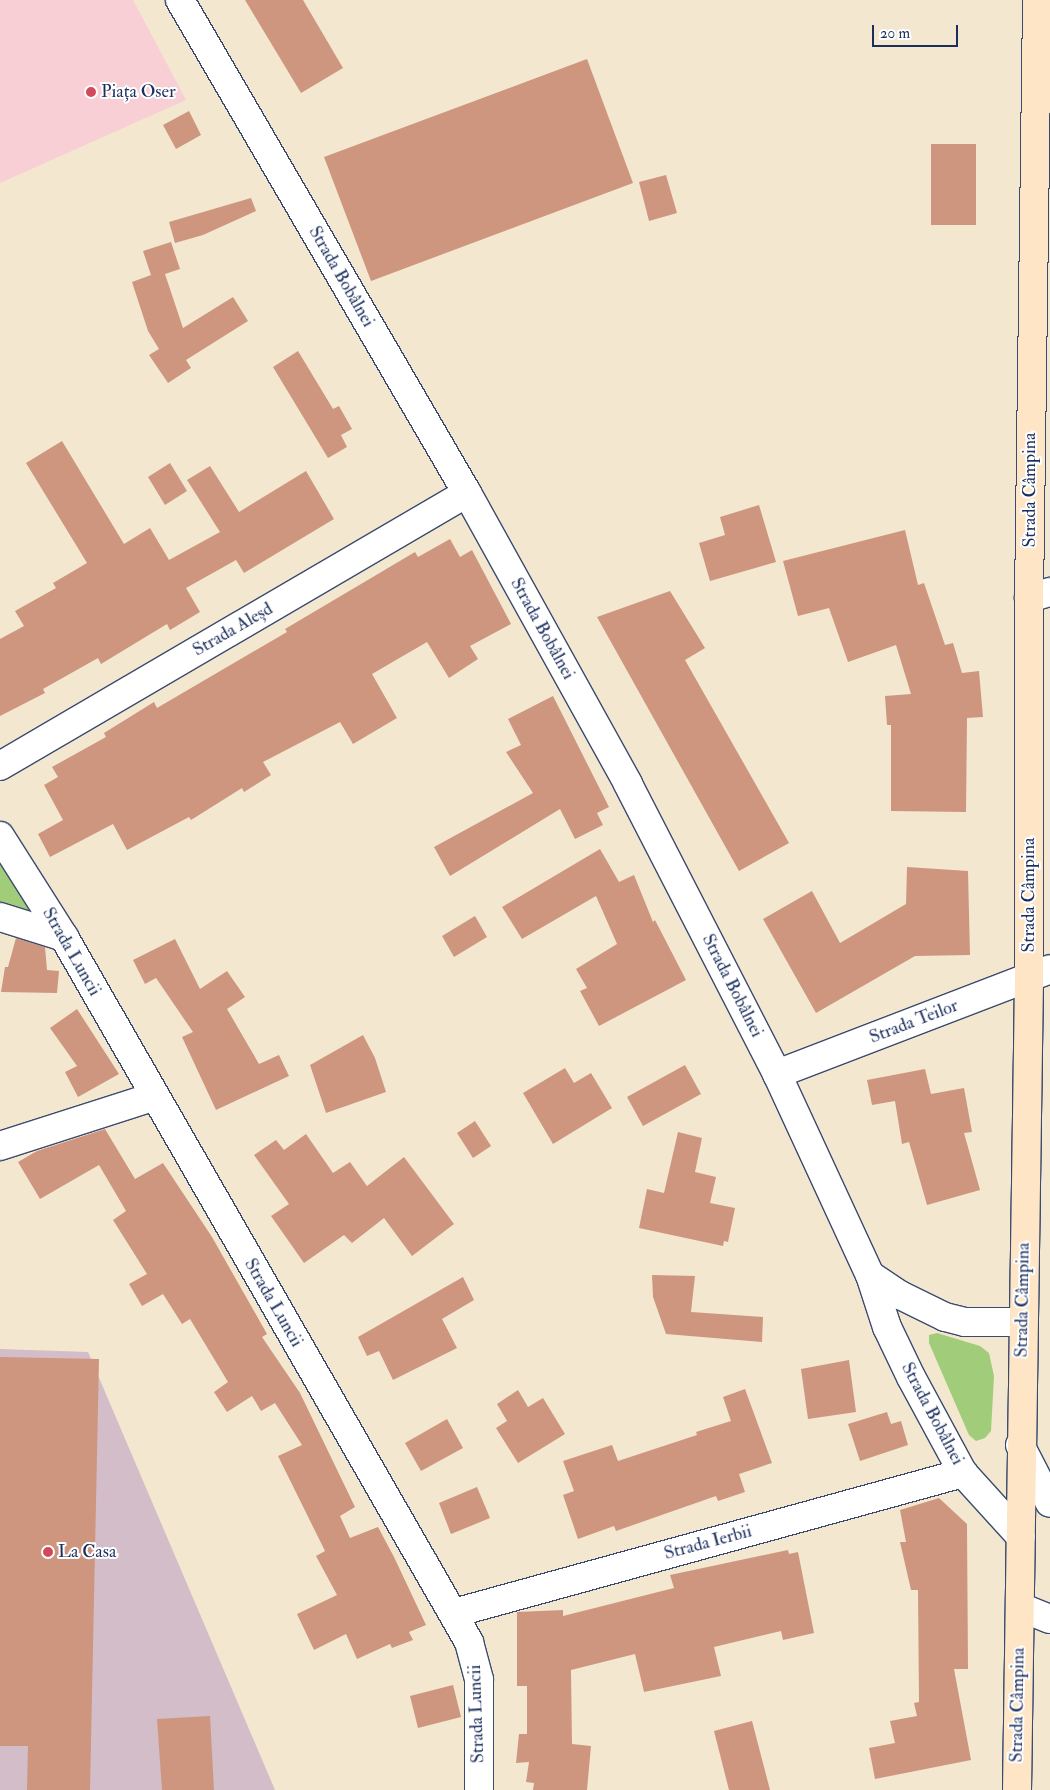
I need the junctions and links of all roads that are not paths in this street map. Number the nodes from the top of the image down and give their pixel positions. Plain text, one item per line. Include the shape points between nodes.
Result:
1 (180, 0) edge
2 (1037, 0) edge
3 (1041, 339) edge
4 (467, 493) junction
5 (1040, 595) edge
6 (0, 766) edge
7 (0, 836) edge
8 (0, 917) edge
9 (64, 937) junction
10 (1040, 973) edge
11 (777, 1074) junction
12 (153, 1097) junction
13 (0, 1146) edge
14 (870, 1275) junction
15 (1023, 1322) junction
16 (1020, 1445) junction
17 (963, 1473) junction
18 (1050, 1502) edge
19 (1021, 1537) junction
20 (1020, 1608) junction
21 (454, 1613) junction
22 (1050, 1619) edge
23 (479, 1790) edge
24 (1017, 1790) edge

1 - 4 street, Strada Bobâlnei
2 - 3 main road, Strada Câmpina
3 - 5 main road, Strada Câmpina
4 - 6 street, Strada Aleșd
4 - 11 street, Strada Bobâlnei via 628,784
5 - 10 main road, Strada Câmpina
7 - 9 street, Strada Luncii
8 - 9 street
9 - 12 street, Strada Luncii
10 - 11 street, Strada Teilor
10 - 15 main road, Strada Câmpina
11 - 14 street, Strada Bobâlnei
12 - 13 street
12 - 21 street, Strada Luncii
14 - 15 street via 945,1318 965,1322
14 - 17 street, Strada Bobâlnei via 911,1377
15 - 16 main road, Strada Câmpina
16 - 18 street
16 - 19 main road, Strada Câmpina
17 - 19 street, Strada Bobâlnei
17 - 21 street, Strada Ierbii
19 - 20 main road, Strada Câmpina
20 - 22 street
20 - 24 main road, Strada Câmpina
21 - 23 street, Strada Luncii via 475,1658 479,1680

